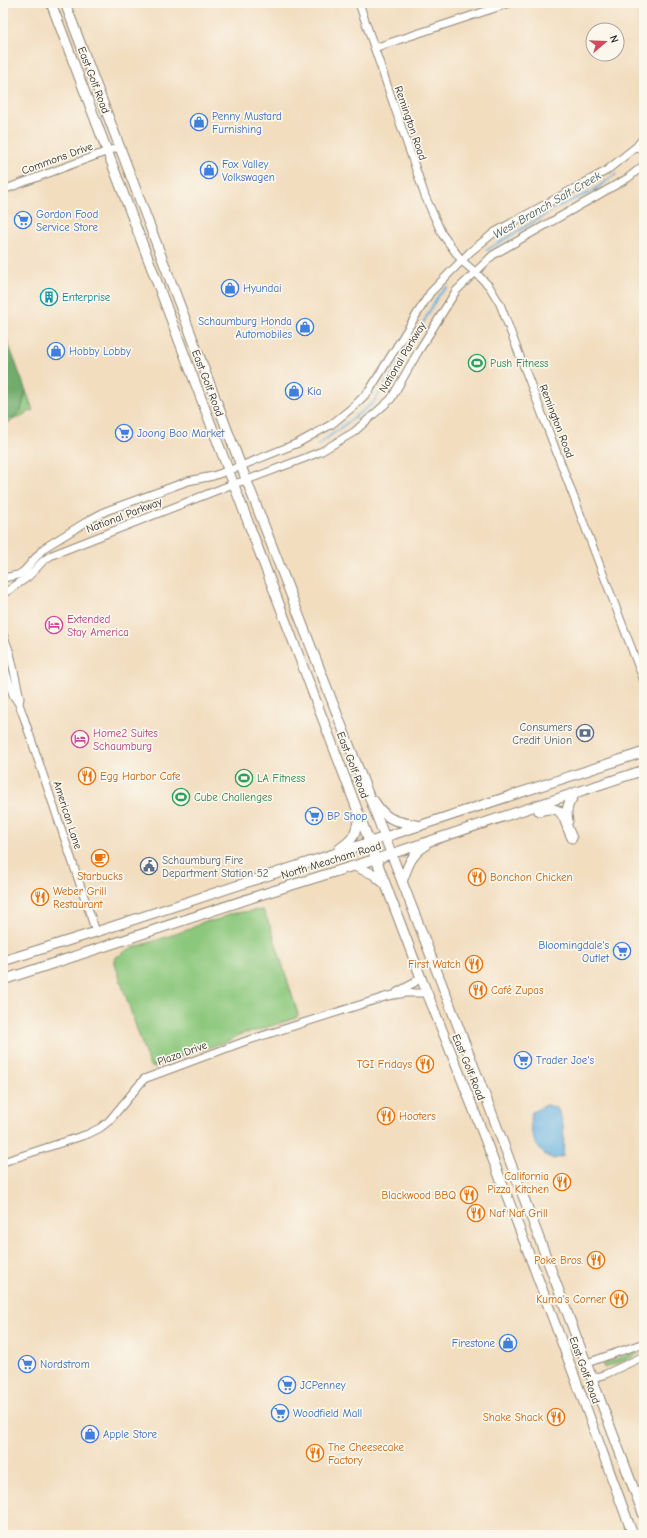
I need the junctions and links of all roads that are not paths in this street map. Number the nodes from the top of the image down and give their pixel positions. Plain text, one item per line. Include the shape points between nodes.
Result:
1 (51, 3) edge
2 (65, 3) edge
3 (359, 3) edge
4 (510, 3) edge
5 (374, 48) junction
6 (644, 137) edge
7 (637, 146) junction
8 (119, 147) junction
9 (107, 151) junction
10 (644, 152) edge
11 (644, 165) edge
12 (3, 190) edge
13 (462, 261) junction
14 (475, 272) junction
15 (241, 466) junction
16 (228, 470) junction
17 (247, 480) junction
18 (234, 484) junction
19 (3, 578) edge
20 (3, 594) edge
21 (3, 634) edge
22 (3, 663) edge
23 (644, 681) edge
24 (19, 704) junction
25 (644, 752) edge
26 (644, 770) edge
27 (365, 786) junction
28 (576, 792) junction
29 (360, 815) junction
30 (486, 823) junction
31 (420, 826) junction
32 (385, 838) junction
33 (432, 841) junction
34 (370, 842) junction
35 (391, 854) junction
36 (330, 856) junction
37 (376, 859) junction
38 (354, 866) junction
39 (402, 882) junction
40 (386, 885) junction
41 (96, 932) junction
42 (3, 961) edge
43 (420, 977) junction
44 (3, 980) edge
45 (427, 993) junction
46 (388, 996) junction
47 (3, 1162) edge
48 (644, 1343) edge
49 (644, 1356) edge
50 (587, 1363) junction
51 (593, 1378) junction
52 (644, 1516) edge
53 (633, 1535) edge

1 - 9 main road, East Golf Road
2 - 8 main road, East Golf Road
3 - 5 street, Remington Road
4 - 5 street
5 - 13 street, Remington Road via 425,196 442,234
6 - 7 street, National Parkway
7 - 10 street
7 - 13 street, National Parkway via 606,171 495,232
8 - 9 street, Commons Drive
8 - 15 main road, East Golf Road
9 - 12 street, Commons Drive
9 - 16 main road, East Golf Road
11 - 14 street, National Parkway via 628,178 493,255
13 - 14 street, Remington Road
13 - 15 street, National Parkway via 430,293 369,391 354,406 332,424 298,443
14 - 17 street, National Parkway via 456,291 391,399 354,432 322,451
14 - 23 street, Remington Road via 489,286 500,304
15 - 16 street, National Parkway
15 - 17 main road, East Golf Road
16 - 18 main road, East Golf Road
16 - 19 street, National Parkway via 188,481 106,511 44,548 18,575
17 - 18 street, National Parkway
17 - 27 main road, East Golf Road
18 - 20 street, National Parkway via 53,555
18 - 29 main road, East Golf Road
21 - 24 street, American Lane via 10,653 20,698
22 - 24 street, American Lane via 13,695
24 - 41 street, American Lane
25 - 31 main road, North Meacham Road
26 - 28 main road, North Meacham Road
27 - 31 main road via 379,809 389,818
27 - 32 main road, East Golf Road
28 - 30 main road, North Meacham Road
28 - 30 main road via 566,811 572,838 562,815 554,808 497,824
29 - 34 main road, East Golf Road
29 - 36 main road via 354,836 348,844
30 - 33 main road, North Meacham Road
31 - 32 main road, North Meacham Road
32 - 34 main road, North Meacham Road
32 - 35 main road, East Golf Road
33 - 35 main road, North Meacham Road
33 - 39 main road via 412,856
34 - 36 main road, North Meacham Road
34 - 37 main road, East Golf Road
35 - 37 main road, North Meacham Road
35 - 39 main road, East Golf Road
36 - 41 main road, North Meacham Road
37 - 38 main road, North Meacham Road
37 - 40 main road, East Golf Road
38 - 40 main road via 373,874
38 - 44 main road, North Meacham Road
39 - 50 main road, East Golf Road
40 - 43 main road, East Golf Road
41 - 42 main road, North Meacham Road
43 - 45 main road, East Golf Road
43 - 46 street, Plaza Drive via 404,989
45 - 46 street, Plaza Drive
45 - 53 main road, East Golf Road
46 - 47 street, Plaza Drive via 246,1042 144,1079 119,1110 100,1128
48 - 50 street
49 - 51 street
50 - 51 main road, East Golf Road
51 - 52 main road, East Golf Road

